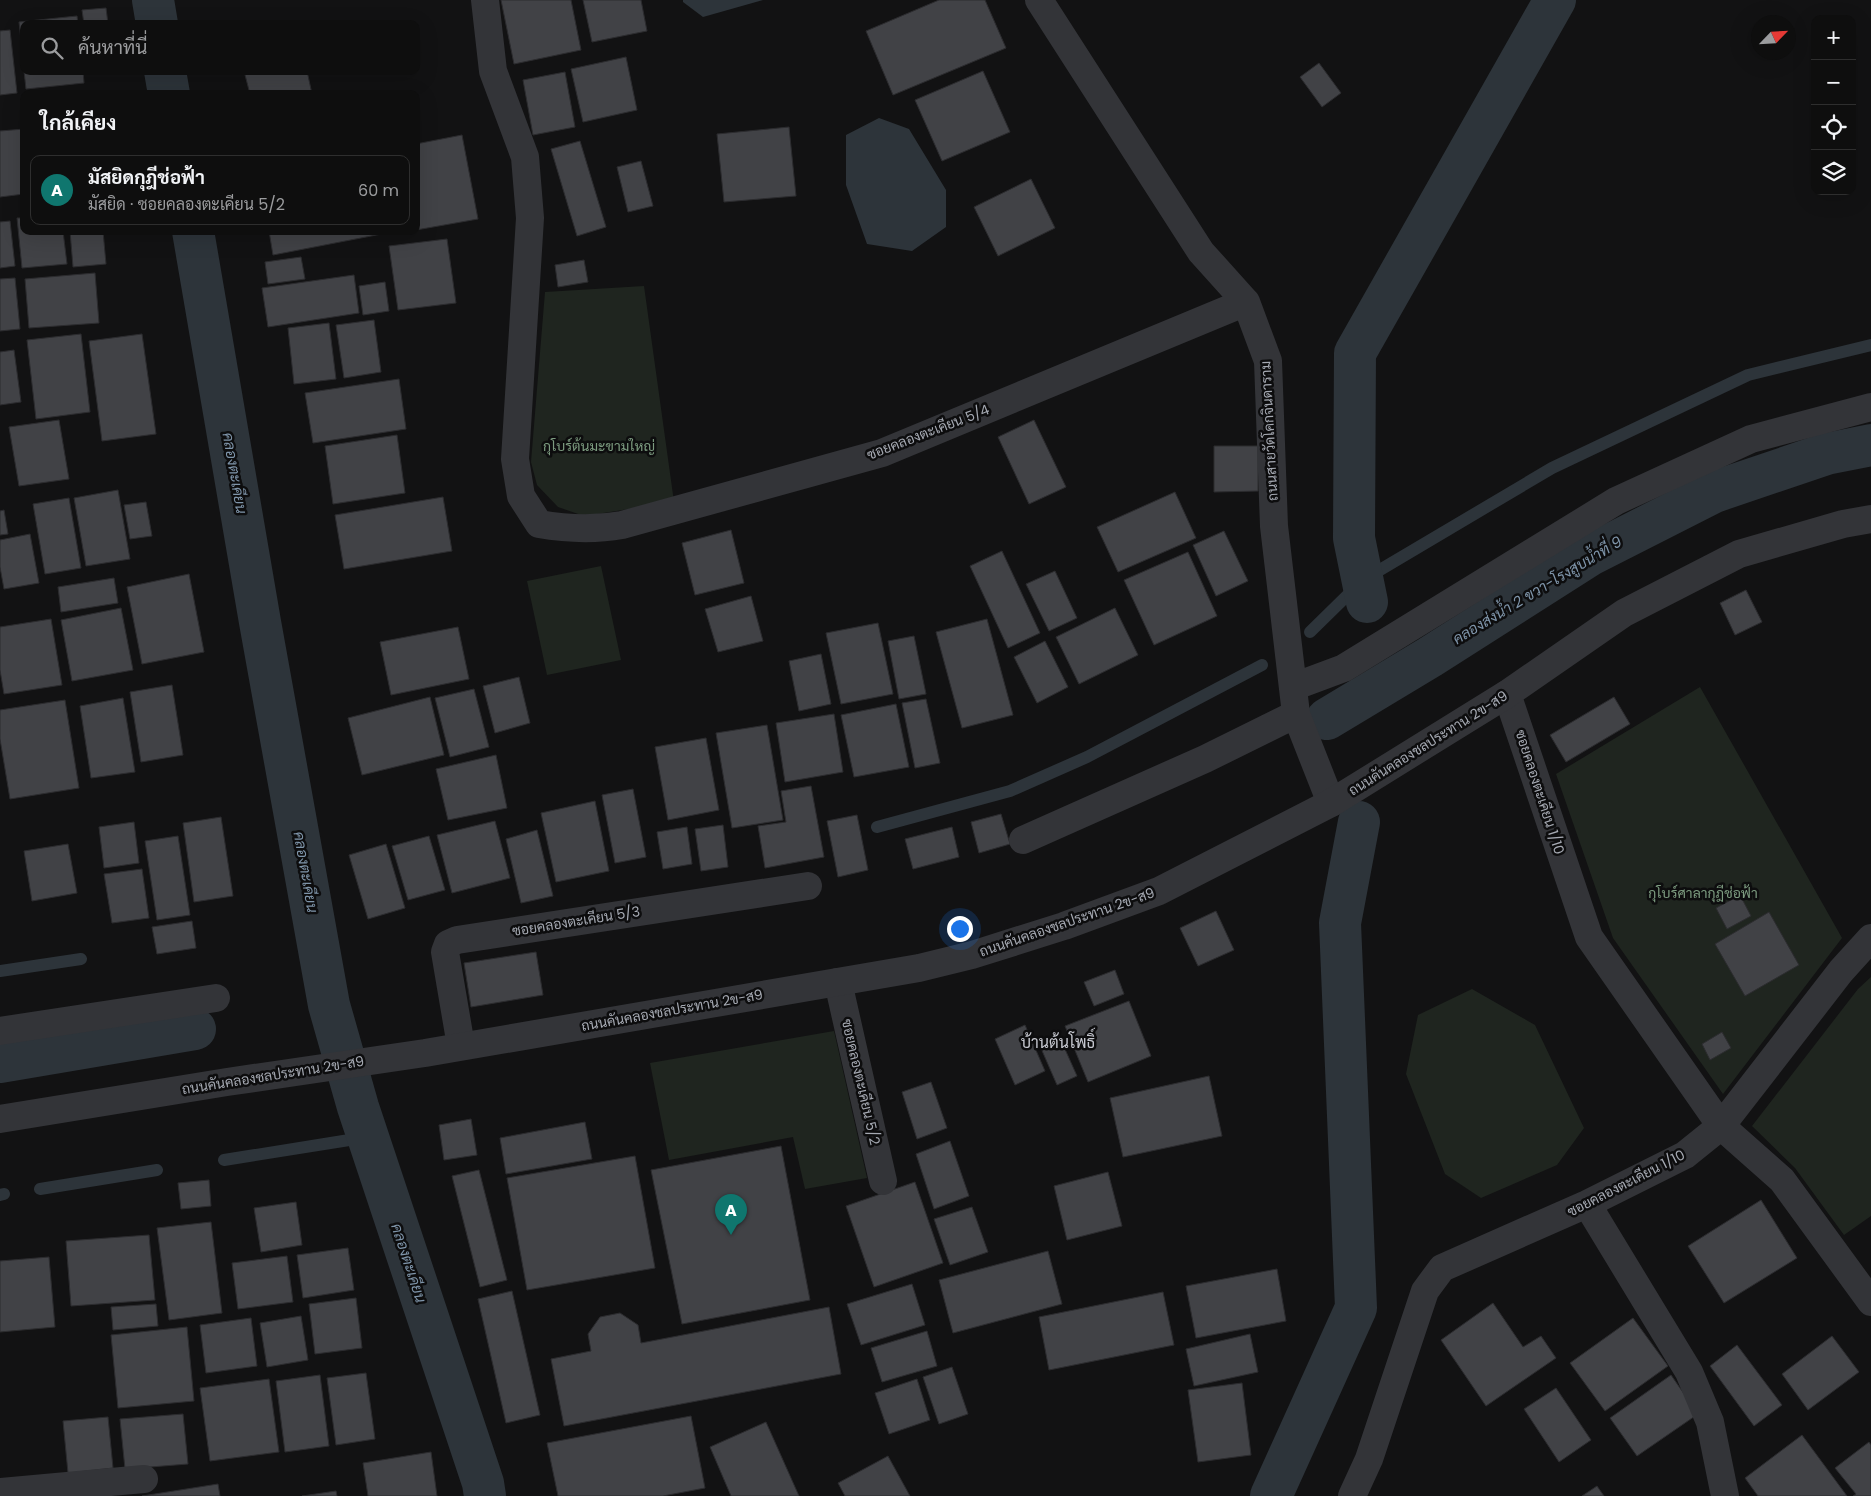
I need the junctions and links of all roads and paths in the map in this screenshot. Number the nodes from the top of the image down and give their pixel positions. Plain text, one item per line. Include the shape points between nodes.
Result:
1 (485, 0) edge
2 (1039, 0) edge
3 (1246, 302) junction
4 (1871, 407) edge
5 (1871, 519) edge
6 (1293, 687) junction
7 (1507, 694) junction
8 (1296, 714) junction
9 (1331, 802) junction
10 (1023, 840) dead end
11 (808, 886) dead end
12 (1871, 938) edge
13 (838, 982) junction
14 (216, 998) dead end
15 (0, 1031) edge
16 (462, 1046) junction
17 (0, 1119) edge
18 (1721, 1126) junction
19 (883, 1181) dead end
20 (1587, 1204) junction
21 (1871, 1302) edge
22 (144, 1479) dead end
23 (0, 1492) edge
24 (1352, 1496) edge
25 (1725, 1496) edge

1 - 3 street, ซอยคลองตะเคียน 5/4 via 493,70 525,157 530,218 515,459 521,496 540,524 570,529 622,525 882,453
2 - 3 street, ถนนสายวัดโคกจินดาราม via 1201,252
3 - 6 street, ถนนสายวัดโคกจินดาราม via 1268,361 1274,526
4 - 6 street via 1751,439 1616,501 1344,668
5 - 7 street, ถนนคันคลองชลประทาน 2ข-ส9 via 1739,554 1624,613
6 - 8 street, ถนนสายวัดโคกจินดาราม
7 - 9 street, ถนนคันคลองชลประทาน 2ข-ส9
7 - 18 street, ซอยคลองตะเคียน 1/10 via 1588,937
8 - 9 street, ถนนสายวัดโคกจินดาราม
8 - 10 street via 1205,760
9 - 13 street, ถนนคันคลองชลประทาน 2ข-ส9 via 1158,891 1064,926 928,966
11 - 16 street, ซอยคลองตะเคียน 5/3 via 457,940 448,944 445,952
12 - 18 street
13 - 16 street, ถนนคันคลองชลประทาน 2ข-ส9
13 - 19 street, ซอยคลองตะเคียน 5/2
14 - 15 street
16 - 17 street, ถนนคันคลองชลประทาน 2ข-ส9
18 - 20 street, ซอยคลองตะเคียน 1/10 via 1685,1154
18 - 21 street via 1782,1180
20 - 24 street, ซอยคลองตะเคียน 1/10 via 1442,1268 1425,1291 1369,1459
20 - 25 street via 1689,1372 1710,1422
22 - 23 street

